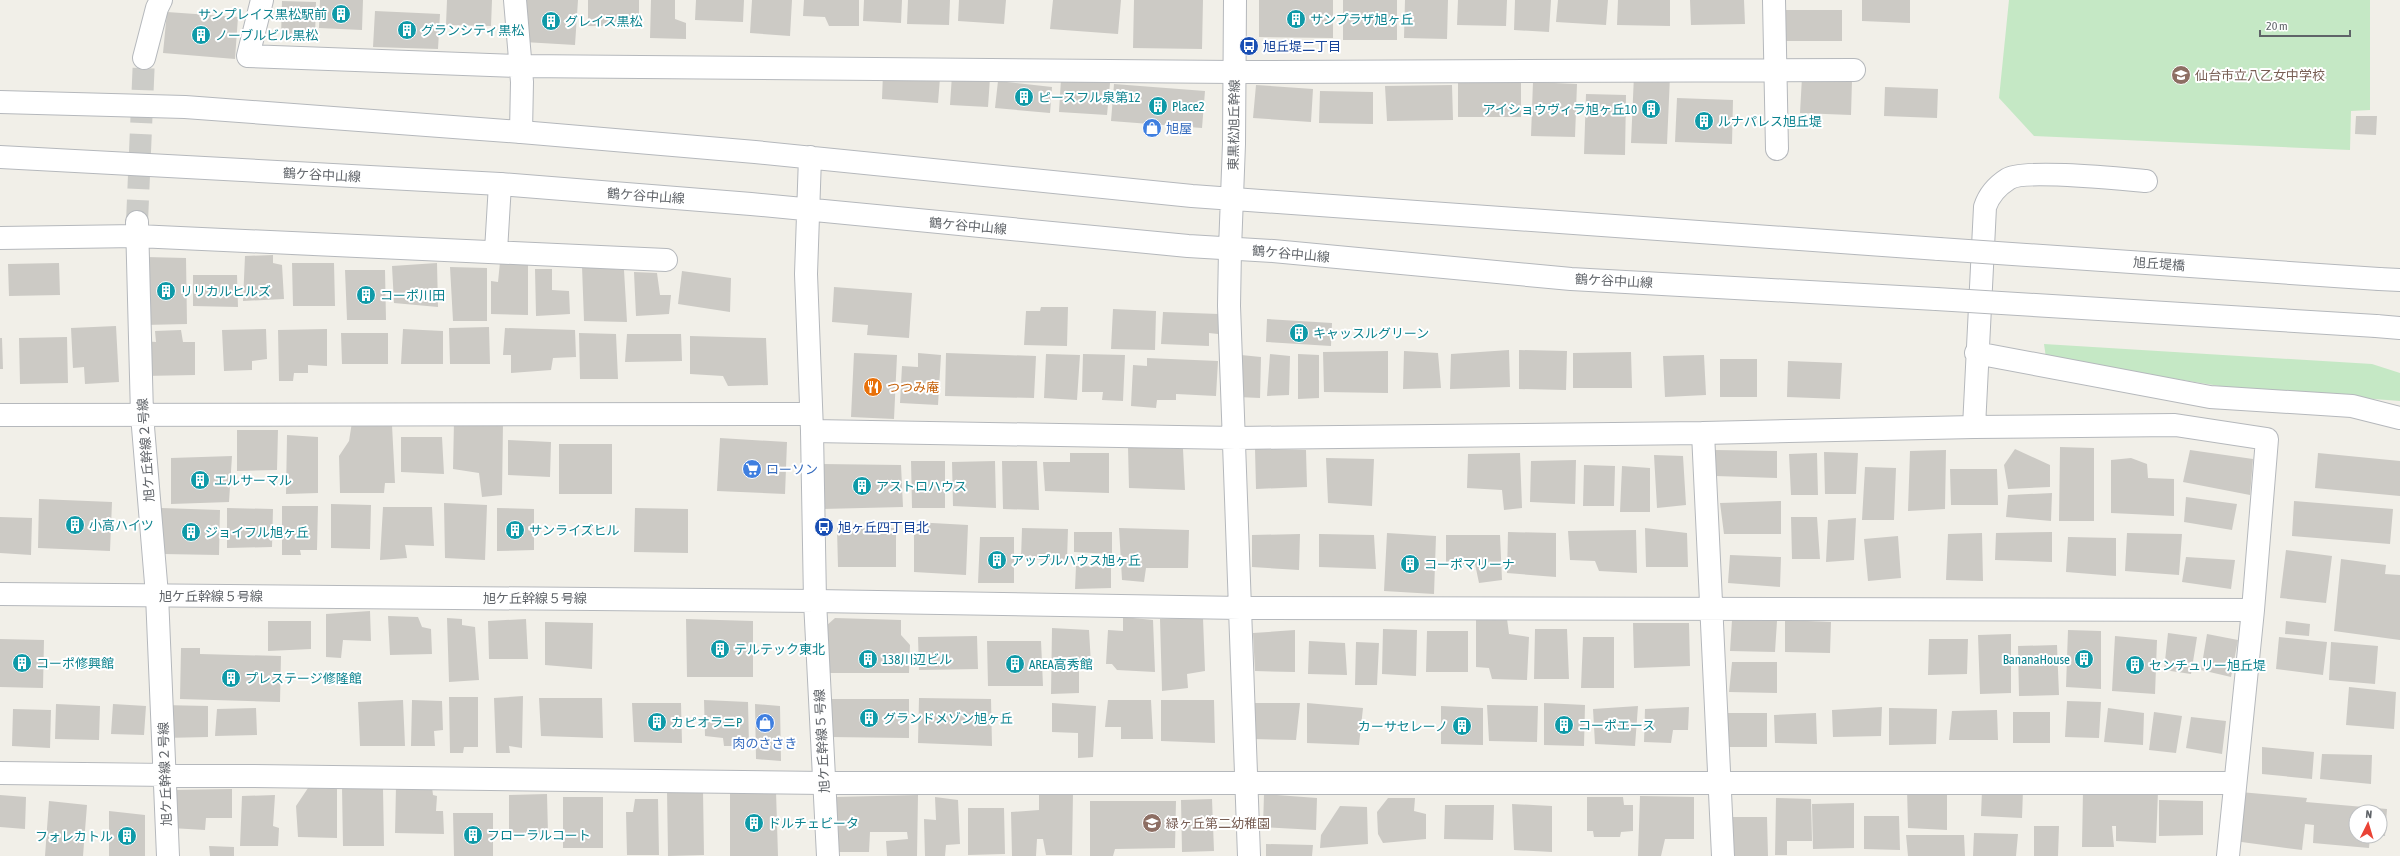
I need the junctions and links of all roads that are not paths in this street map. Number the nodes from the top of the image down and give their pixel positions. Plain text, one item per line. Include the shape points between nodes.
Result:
1 (161, 0) edge
2 (262, 0) edge
3 (515, 0) edge
4 (1235, 0) edge
5 (1774, 0) edge
6 (144, 58) tunnel mouth
7 (519, 66) junction
8 (1774, 69) junction
9 (1854, 70) dead end
10 (1235, 72) junction
11 (0, 102) edge
12 (521, 132) junction
13 (1777, 149) dead end
14 (0, 157) edge
15 (810, 157) junction
16 (2146, 181) dead end
17 (500, 184) junction
18 (1232, 199) junction
19 (807, 210) junction
20 (137, 229) junction
21 (0, 238) edge
22 (1230, 249) junction
23 (496, 251) junction
24 (666, 260) dead end
25 (2390, 279) edge
26 (2400, 328) edge
27 (1976, 353) junction
28 (0, 415) edge
29 (142, 415) junction
30 (2400, 418) edge
31 (812, 423) junction
32 (1974, 427) junction
33 (1703, 433) junction
34 (1236, 438) junction
35 (0, 594) edge
36 (157, 595) junction
37 (815, 601) junction
38 (1241, 608) junction
39 (1712, 609) junction
40 (2253, 610) junction
41 (0, 773) edge
42 (164, 776) junction
43 (1246, 781) junction
44 (1721, 782) junction
45 (825, 783) junction
46 (2234, 783) junction
47 (168, 856) edge
48 (828, 856) edge
49 (1249, 856) edge
50 (1723, 856) edge
51 (2228, 856) edge

1 - 6 street
2 - 7 street via 248,56
3 - 7 street
4 - 10 street, 東黒松旭丘幹線
5 - 8 street
7 - 10 street
7 - 12 street via 522,95
8 - 9 street
8 - 10 street
8 - 13 street
10 - 18 street, 東黒松旭丘幹線
11 - 12 street, 旭丘堤橋 via 185,107
12 - 15 street, 旭丘堤橋
14 - 17 street, 鶴ケ谷中山線
15 - 18 street, 旭丘堤橋
15 - 19 street
16 - 27 street via 2040,174 2009,178 1989,195 1985,207
17 - 19 street, 鶴ケ谷中山線
17 - 23 street
18 - 22 street, 東黒松旭丘幹線
18 - 25 street, 旭丘堤橋, bridge
19 - 22 street, 鶴ケ谷中山線
19 - 31 street via 806,274
20 - 21 street
20 - 23 street
20 - 29 street, 旭ケ丘幹線２号線
22 - 26 street, 鶴ケ谷中山線, bridge via 1571,279
22 - 34 street, 東黒松旭丘幹線
23 - 24 street
27 - 30 street via 2210,397 2352,406
27 - 32 street
28 - 29 street
29 - 31 street
29 - 36 street, 旭ケ丘幹線２号線
31 - 34 street
31 - 37 street
32 - 33 street
32 - 40 street via 2175,425 2267,439
33 - 34 street
33 - 39 street
34 - 38 street, 東黒松旭丘幹線
35 - 36 street, 旭ケ丘幹線５号線
36 - 37 street, 旭ケ丘幹線５号線
36 - 42 street, 旭ケ丘幹線２号線
37 - 38 street
37 - 45 street, 旭ケ丘幹線５号線
38 - 39 street
38 - 43 street, 東黒松旭丘幹線
39 - 40 street
39 - 44 street
40 - 46 street
41 - 42 street
42 - 45 street
42 - 47 street, 旭ケ丘幹線２号線
43 - 44 street
43 - 45 street
43 - 49 street, 東黒松旭丘幹線
44 - 46 street
44 - 50 street
45 - 48 street, 旭ケ丘幹線５号線
46 - 51 street

